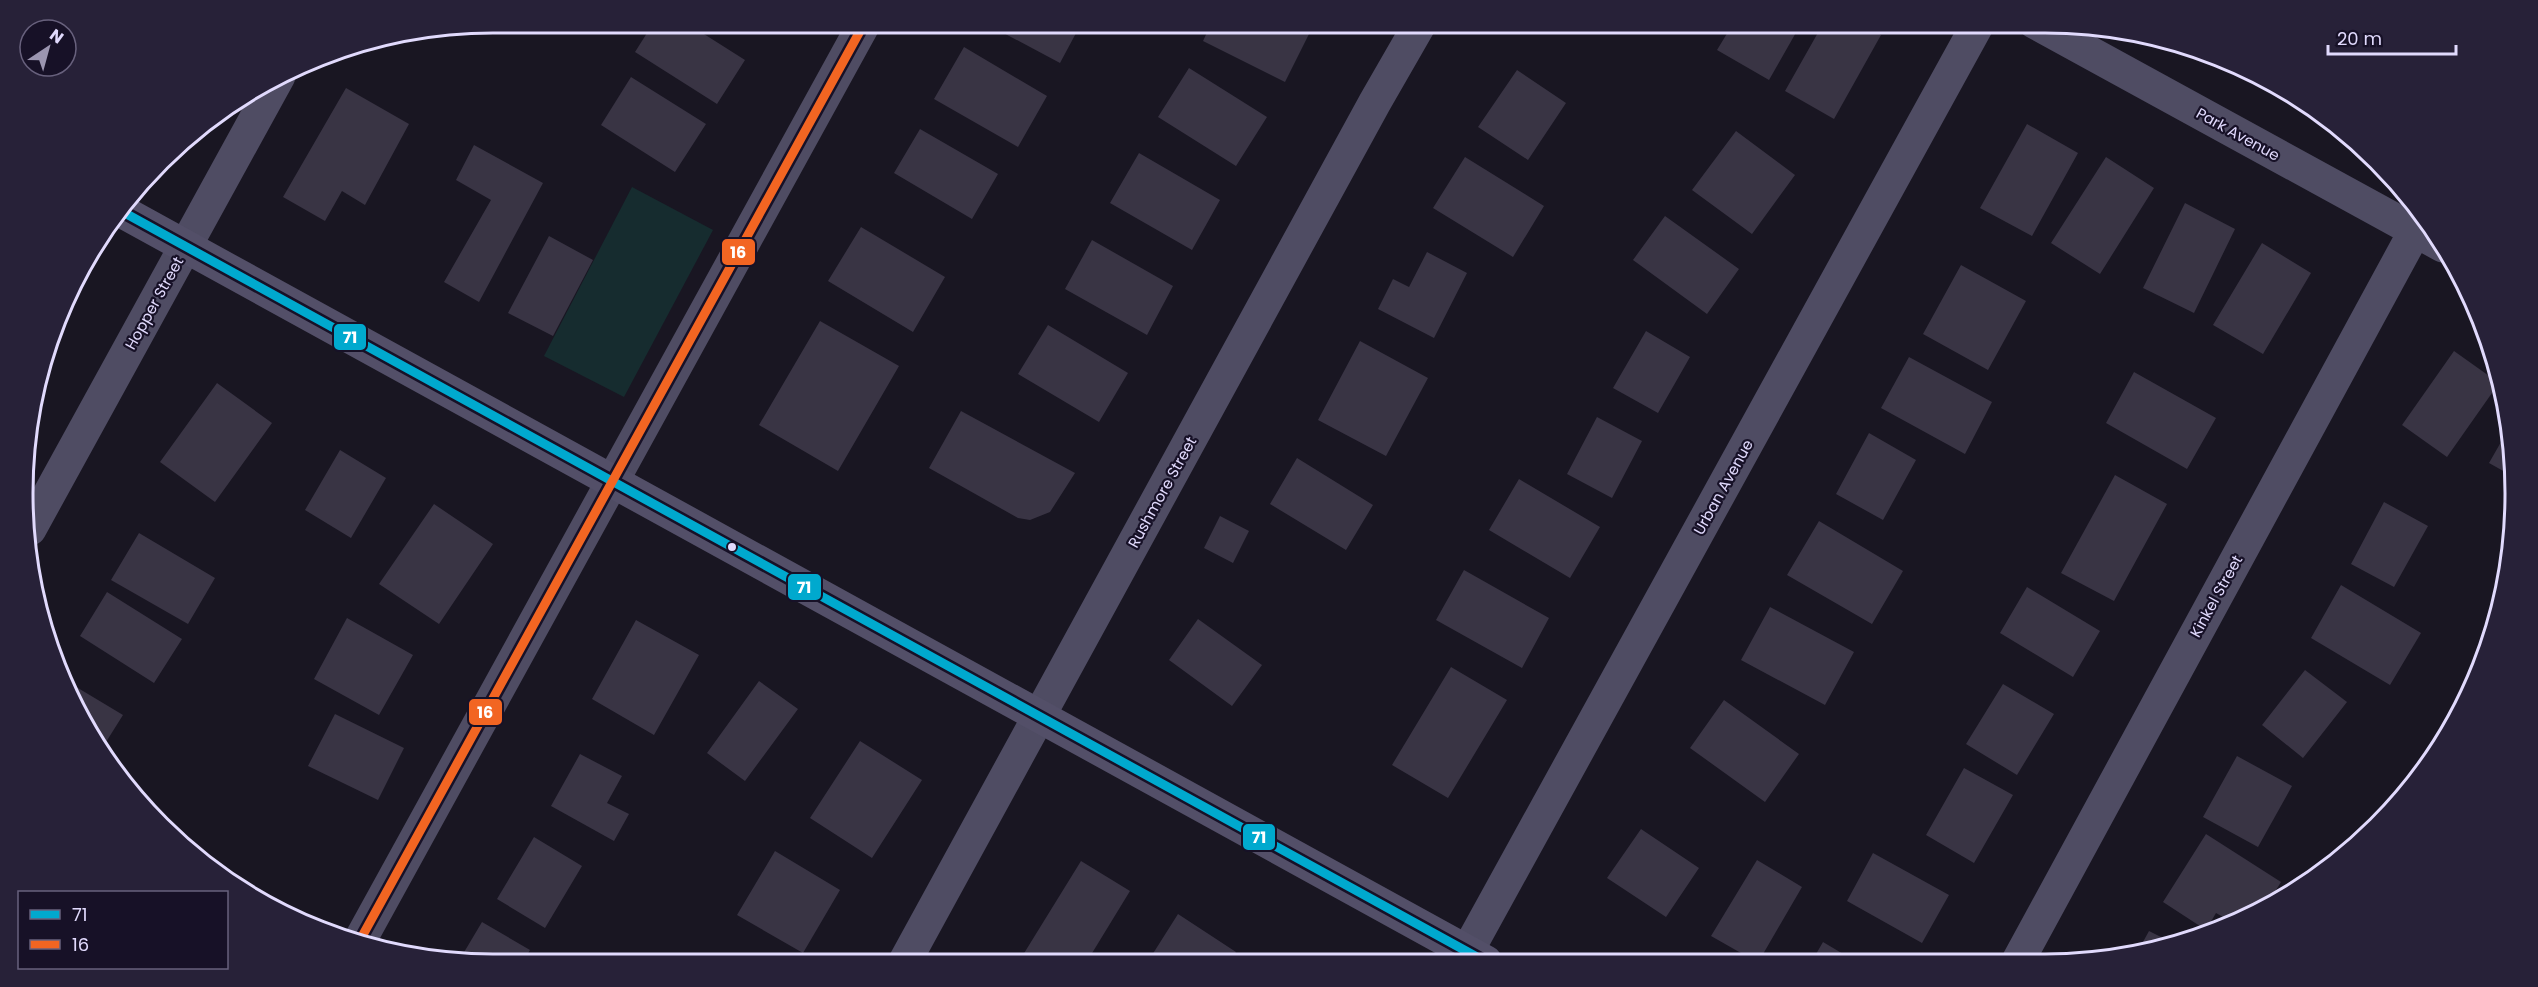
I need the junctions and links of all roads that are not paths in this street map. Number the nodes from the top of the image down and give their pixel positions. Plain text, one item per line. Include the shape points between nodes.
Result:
1 (858, 33) edge
2 (1415, 33) edge
3 (1973, 33) edge
4 (2055, 33) edge
5 (271, 91) edge
6 (127, 214) edge
7 (2427, 238) edge
8 (2428, 240) edge
9 (185, 247) junction
10 (613, 481) junction
11 (34, 522) edge
12 (1040, 717) junction
13 (363, 935) edge
14 (909, 954) edge
15 (1471, 954) edge
16 (1478, 954) edge
17 (2022, 954) edge

1 - 10 street
2 - 12 street, Rushmore Street
3 - 16 street, Urban Avenue
4 - 7 street, Park Avenue
5 - 9 street, Hopper Street
6 - 9 main road
8 - 17 street, Kinkel Street
9 - 10 main road
9 - 11 street, Hopper Street
10 - 12 main road
10 - 13 street
12 - 14 street, Rushmore Street
12 - 15 main road

